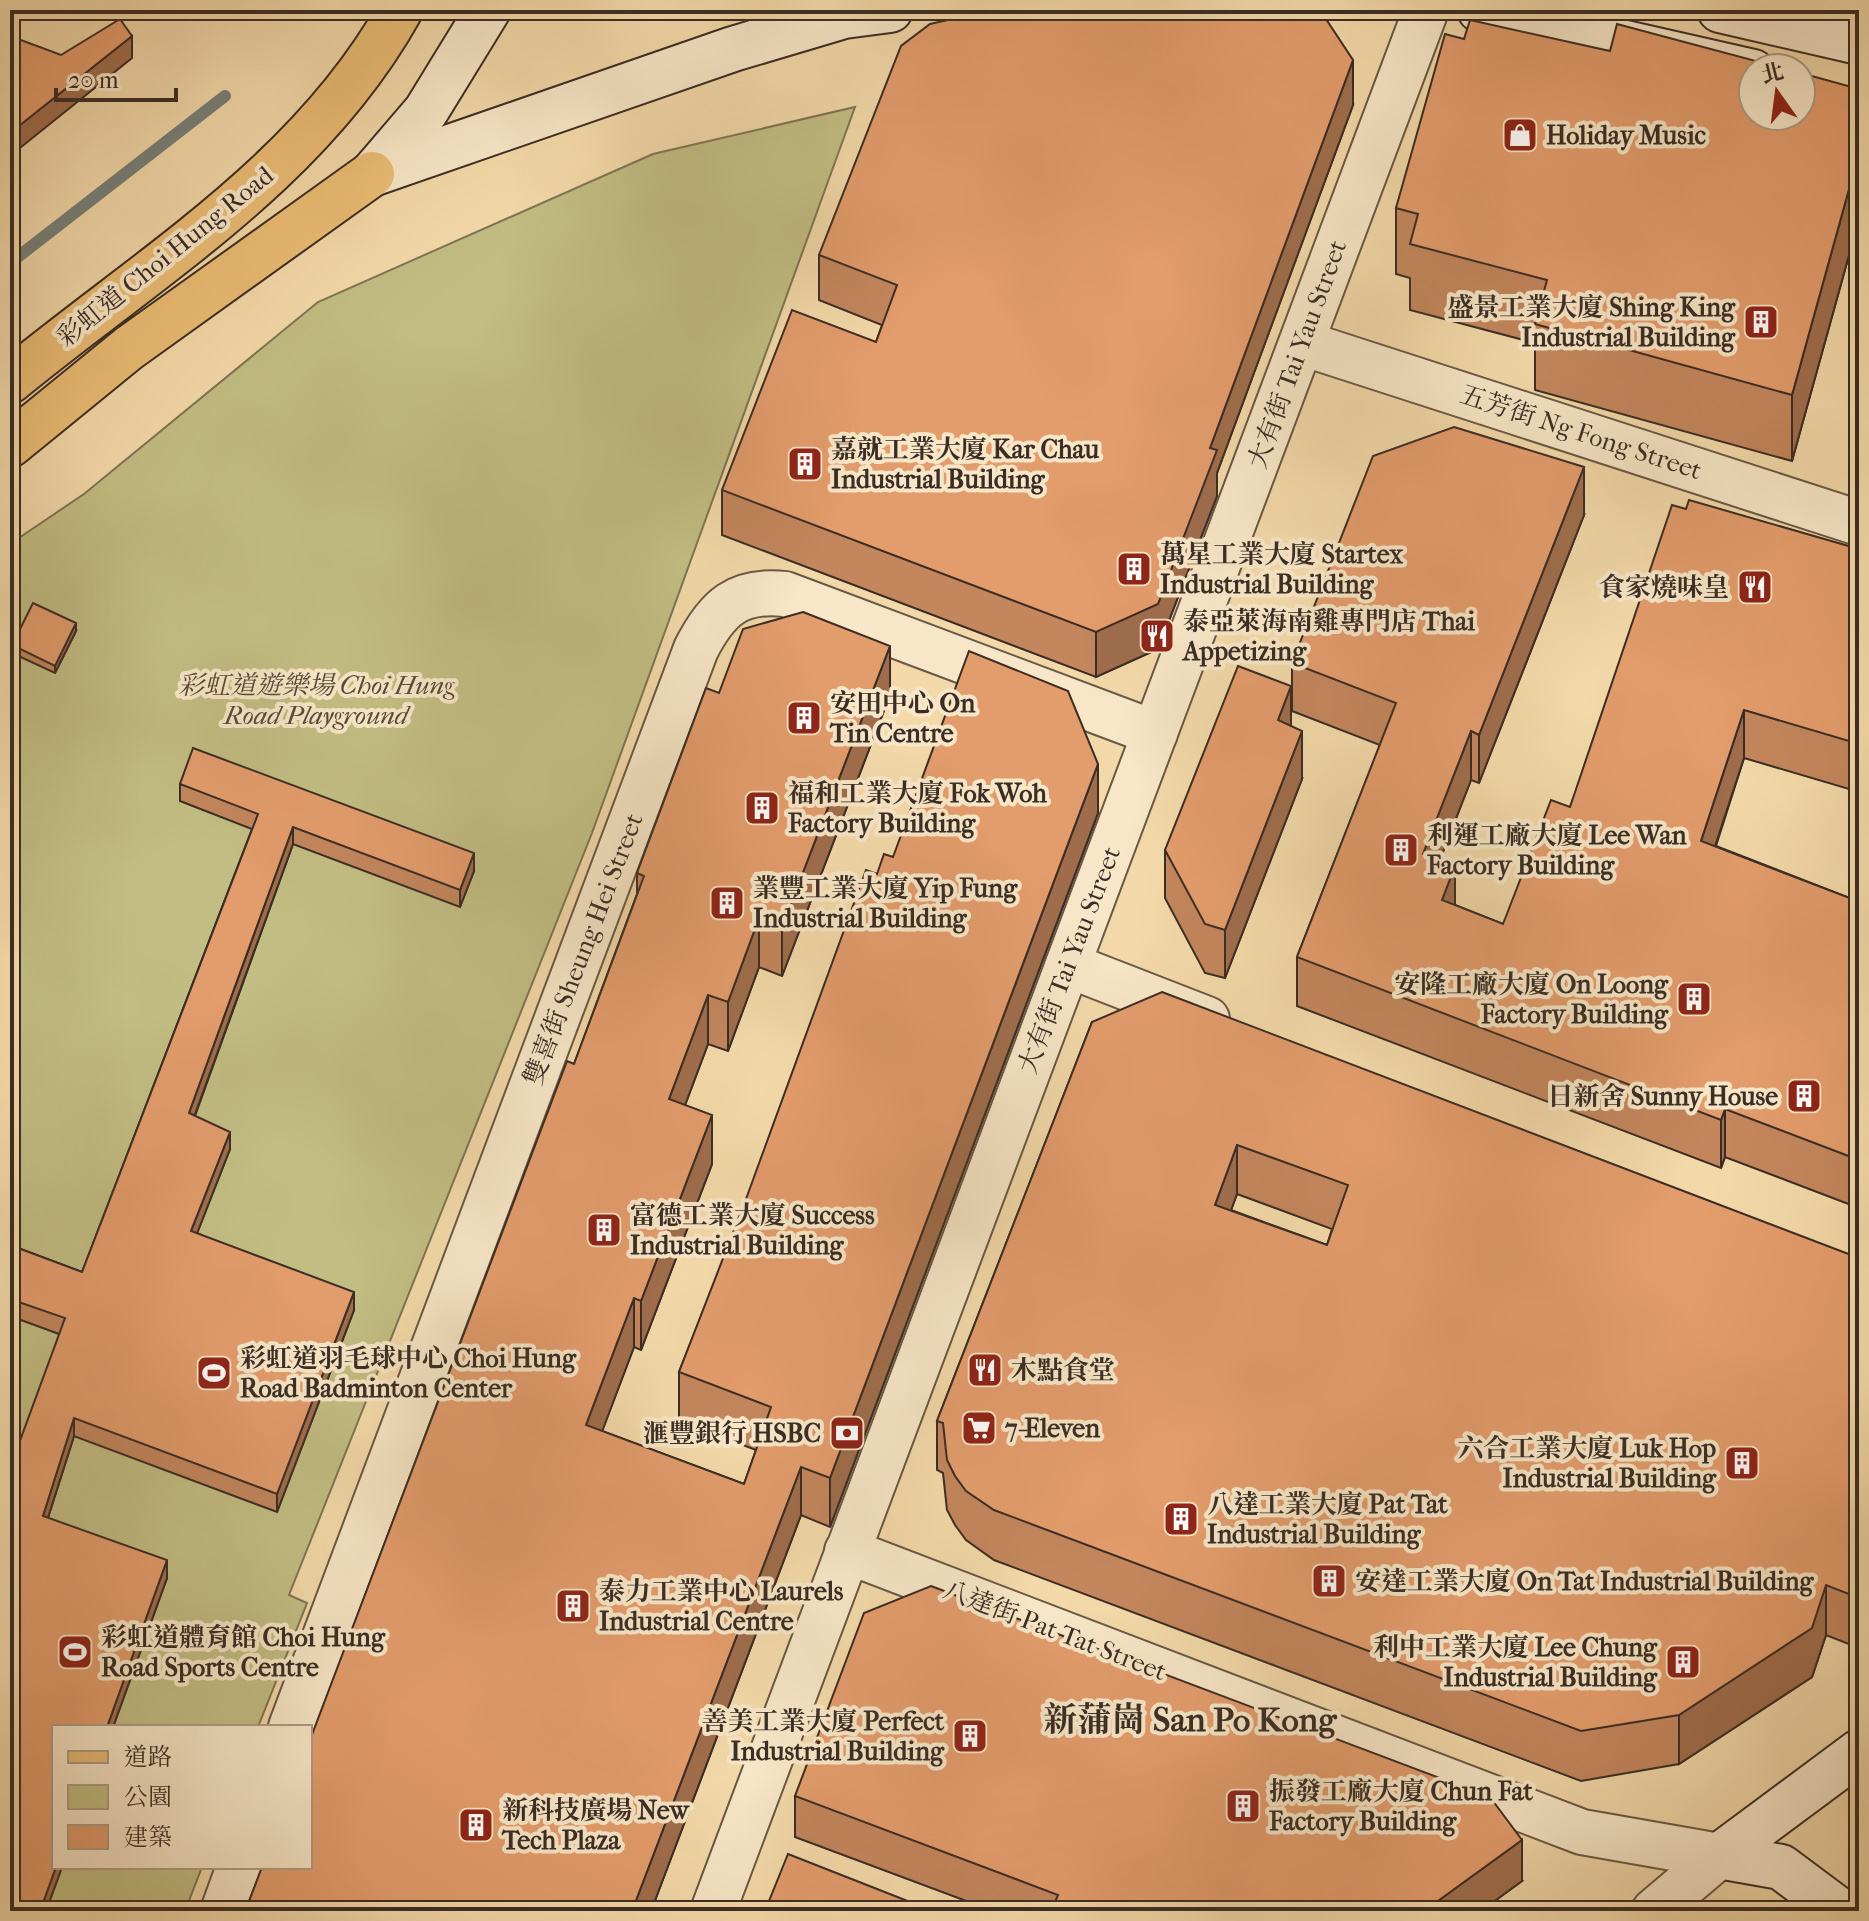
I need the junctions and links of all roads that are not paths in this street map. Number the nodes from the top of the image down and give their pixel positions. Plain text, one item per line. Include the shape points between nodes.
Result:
1 (400, 10) edge
2 (488, 10) edge
3 (760, 10) edge
4 (890, 10) edge
5 (1426, 10) edge
6 (1480, 10) edge
7 (1720, 10) edge
8 (844, 16) junction
9 (1859, 42) edge
10 (1737, 68) edge
11 (372, 174) junction
12 (1302, 343) junction
13 (10, 381) edge
14 (10, 445) edge
15 (1859, 523) edge
16 (1155, 733) junction
17 (1068, 965) junction
18 (1250, 1036) edge
19 (847, 1551) junction
20 (292, 1725) edge
21 (1859, 1752) edge
22 (1719, 1856) junction
23 (238, 1869) edge
24 (223, 1911) edge
25 (713, 1911) edge
26 (1654, 1911) edge
27 (1840, 1911) edge

1 - 13 main road, 彩虹道 Choi Hung Road via 348,89 296,149 234,207
2 - 11 street, 彩虹道 Choi Hung Road via 426,111
3 - 8 street, 彩虹道 Choi Hung Road
4 - 8 street, 彩虹道 Choi Hung Road
5 - 12 street, 大有街 Tai Yau Street
6 - 10 street
7 - 9 street
8 - 11 street, 彩虹道 Choi Hung Road via 663,71
11 - 14 main road, 彩虹道 Choi Hung Road via 129,348
12 - 15 street, 五芳街 Ng Fong Street
12 - 16 street, 大有街 Tai Yau Street
16 - 17 street, 大有街 Tai Yau Street
16 - 20 street, 雙喜街 Sheung Hei Street via 785,594 748,594 722,609 708,625
17 - 18 street
17 - 19 street, 大有街 Tai Yau Street
19 - 22 street, 八達街 Pat Tat Street via 1582,1832
19 - 25 street, 大有街 Tai Yau Street
21 - 22 street
22 - 26 street
22 - 27 street, 八達街 Pat Tat Street via 1781,1867
23 - 24 street

